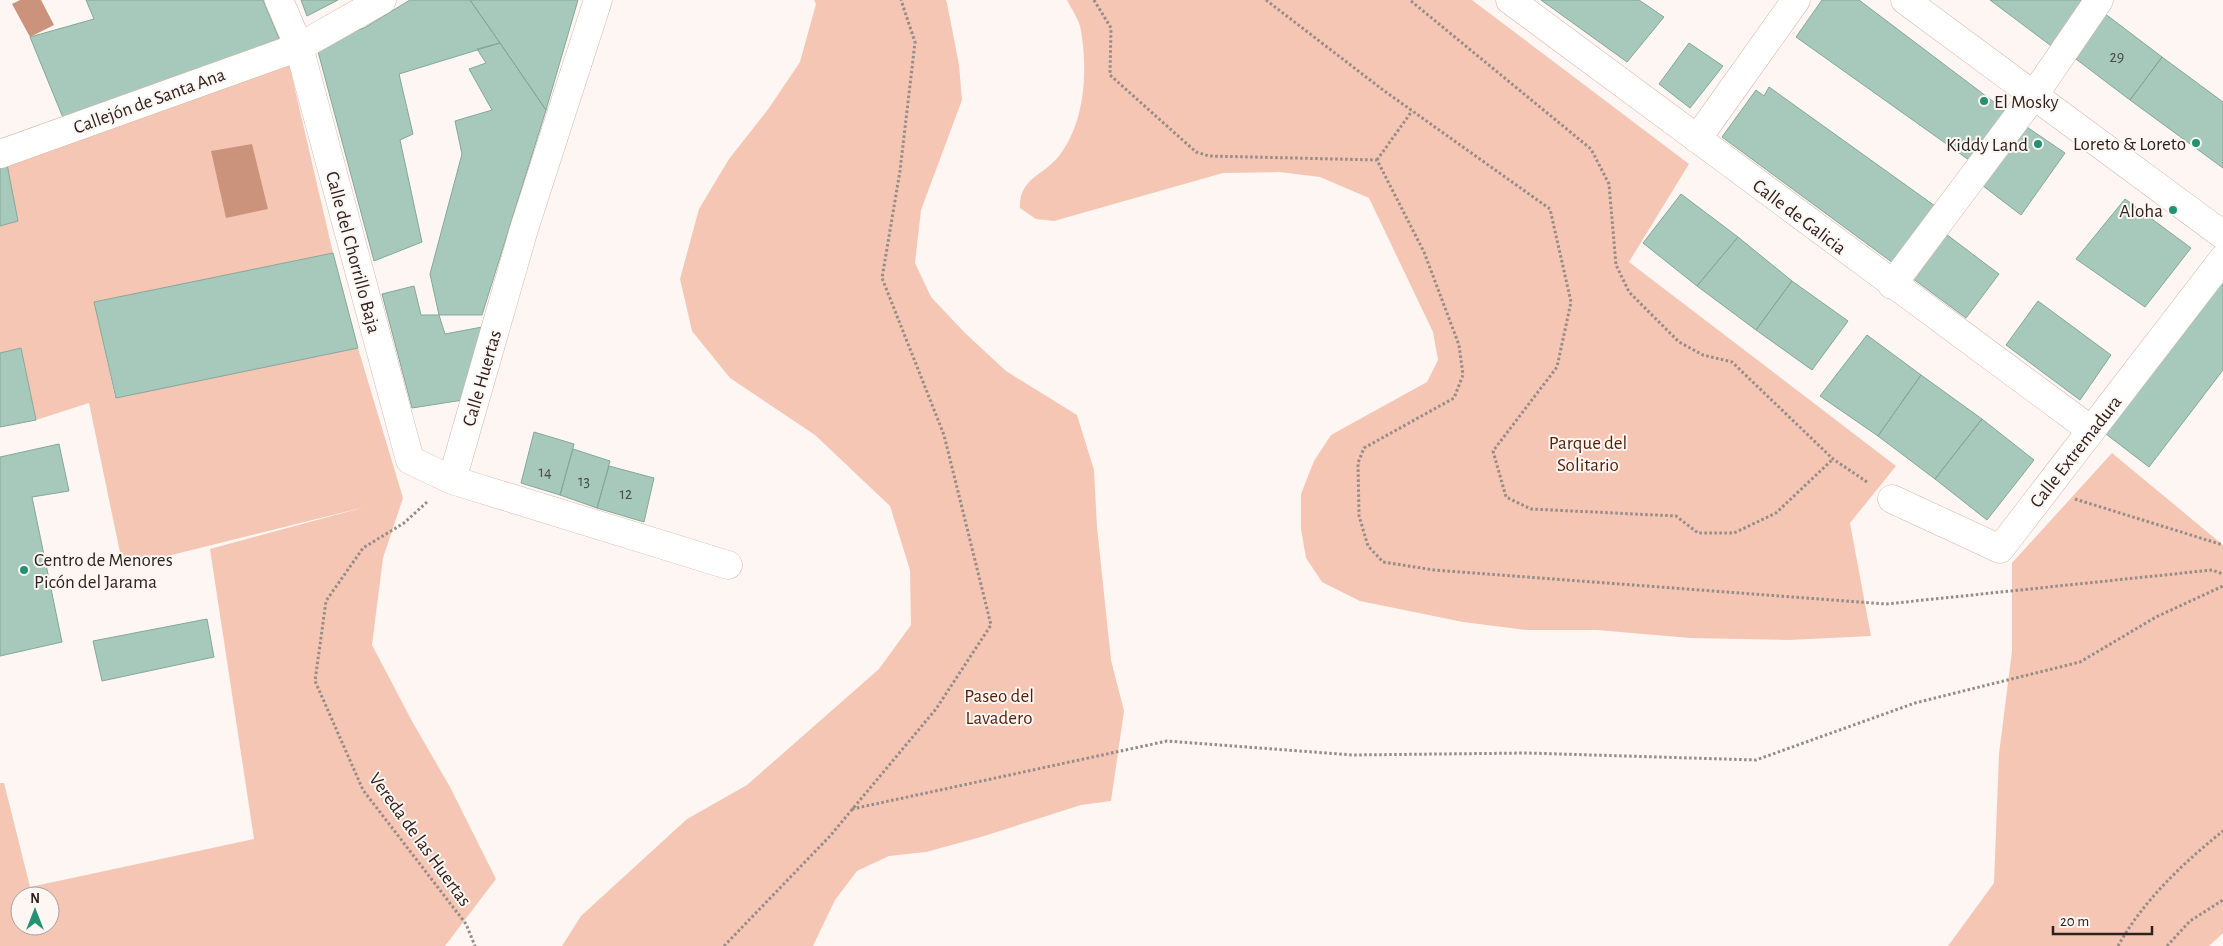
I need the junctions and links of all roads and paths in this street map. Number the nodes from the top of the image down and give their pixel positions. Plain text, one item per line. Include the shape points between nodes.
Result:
1 (279, 0) edge
2 (382, 0) edge
3 (598, 0) edge
4 (901, 0) edge
5 (1094, 0) edge
6 (1266, 0) edge
7 (1510, 0) edge
8 (1796, 0) edge
9 (1905, 0) edge
10 (2099, 0) edge
11 (1411, 2) dead end
12 (299, 47) junction
13 (2034, 95) junction
14 (1412, 111) junction
15 (1697, 139) junction
16 (0, 154) edge
17 (1377, 160) junction
18 (2223, 235) edge
19 (2223, 259) edge
20 (1892, 285) junction
21 (2091, 430) junction
22 (1833, 459) junction
23 (452, 480) junction
24 (2044, 490) junction
25 (1892, 499) joint
26 (2223, 544) edge
27 (728, 565) dead end
28 (2223, 574) edge
29 (2223, 586) edge
30 (852, 810) junction
31 (2223, 831) edge
32 (2223, 900) edge
33 (475, 946) edge
34 (724, 946) edge
35 (2118, 946) edge
36 (2167, 946) edge

1 - 12 street, Calle del Chorrillo Baja
2 - 12 street, Callejón de Santa Ana
3 - 23 street, Calle Huertas via 524,229
4 - 30 path via 914,42 900,171 882,278 944,435 991,625 936,709
5 - 17 path via 1111,28 1110,75 1196,152 1210,156
6 - 14 path
7 - 15 street, Calle de Galicia
8 - 15 street
9 - 13 street
10 - 13 street
11 - 22 path via 1591,149 1609,184 1616,265 1629,292 1679,342 1703,355 1732,362
12 - 16 street, Callejón de Santa Ana
12 - 23 street, Calle del Chorrillo Baja via 410,460
13 - 18 street
13 - 20 street
14 - 17 path
14 - 22 path via 1550,209 1571,302 1557,367 1493,451 1506,497 1531,508 1676,516 1698,533 1734,533 1776,514
15 - 20 street, Calle de Galicia
17 - 28 path via 1424,252 1458,345 1463,375 1454,398 1364,448 1358,463 1359,516 1368,546 1383,562 1434,570 1886,604 2212,570
19 - 21 street, Calle Extremadura
20 - 21 street, Calle de Galicia
21 - 24 street, Calle Extremadura
22 - 25 path
23 - 27 street
23 - 33 path, Vereda de las Huertas via 404,523 363,548 326,601 315,681 363,790 466,924
24 - 25 street, Calle Extremadura via 2000,549
24 - 26 path
29 - 30 path via 2156,617 2080,662 1915,702 1756,760 1527,753 1353,755 1167,741
30 - 34 path
31 - 35 path via 2199,850 2146,905
32 - 36 path via 2190,921

